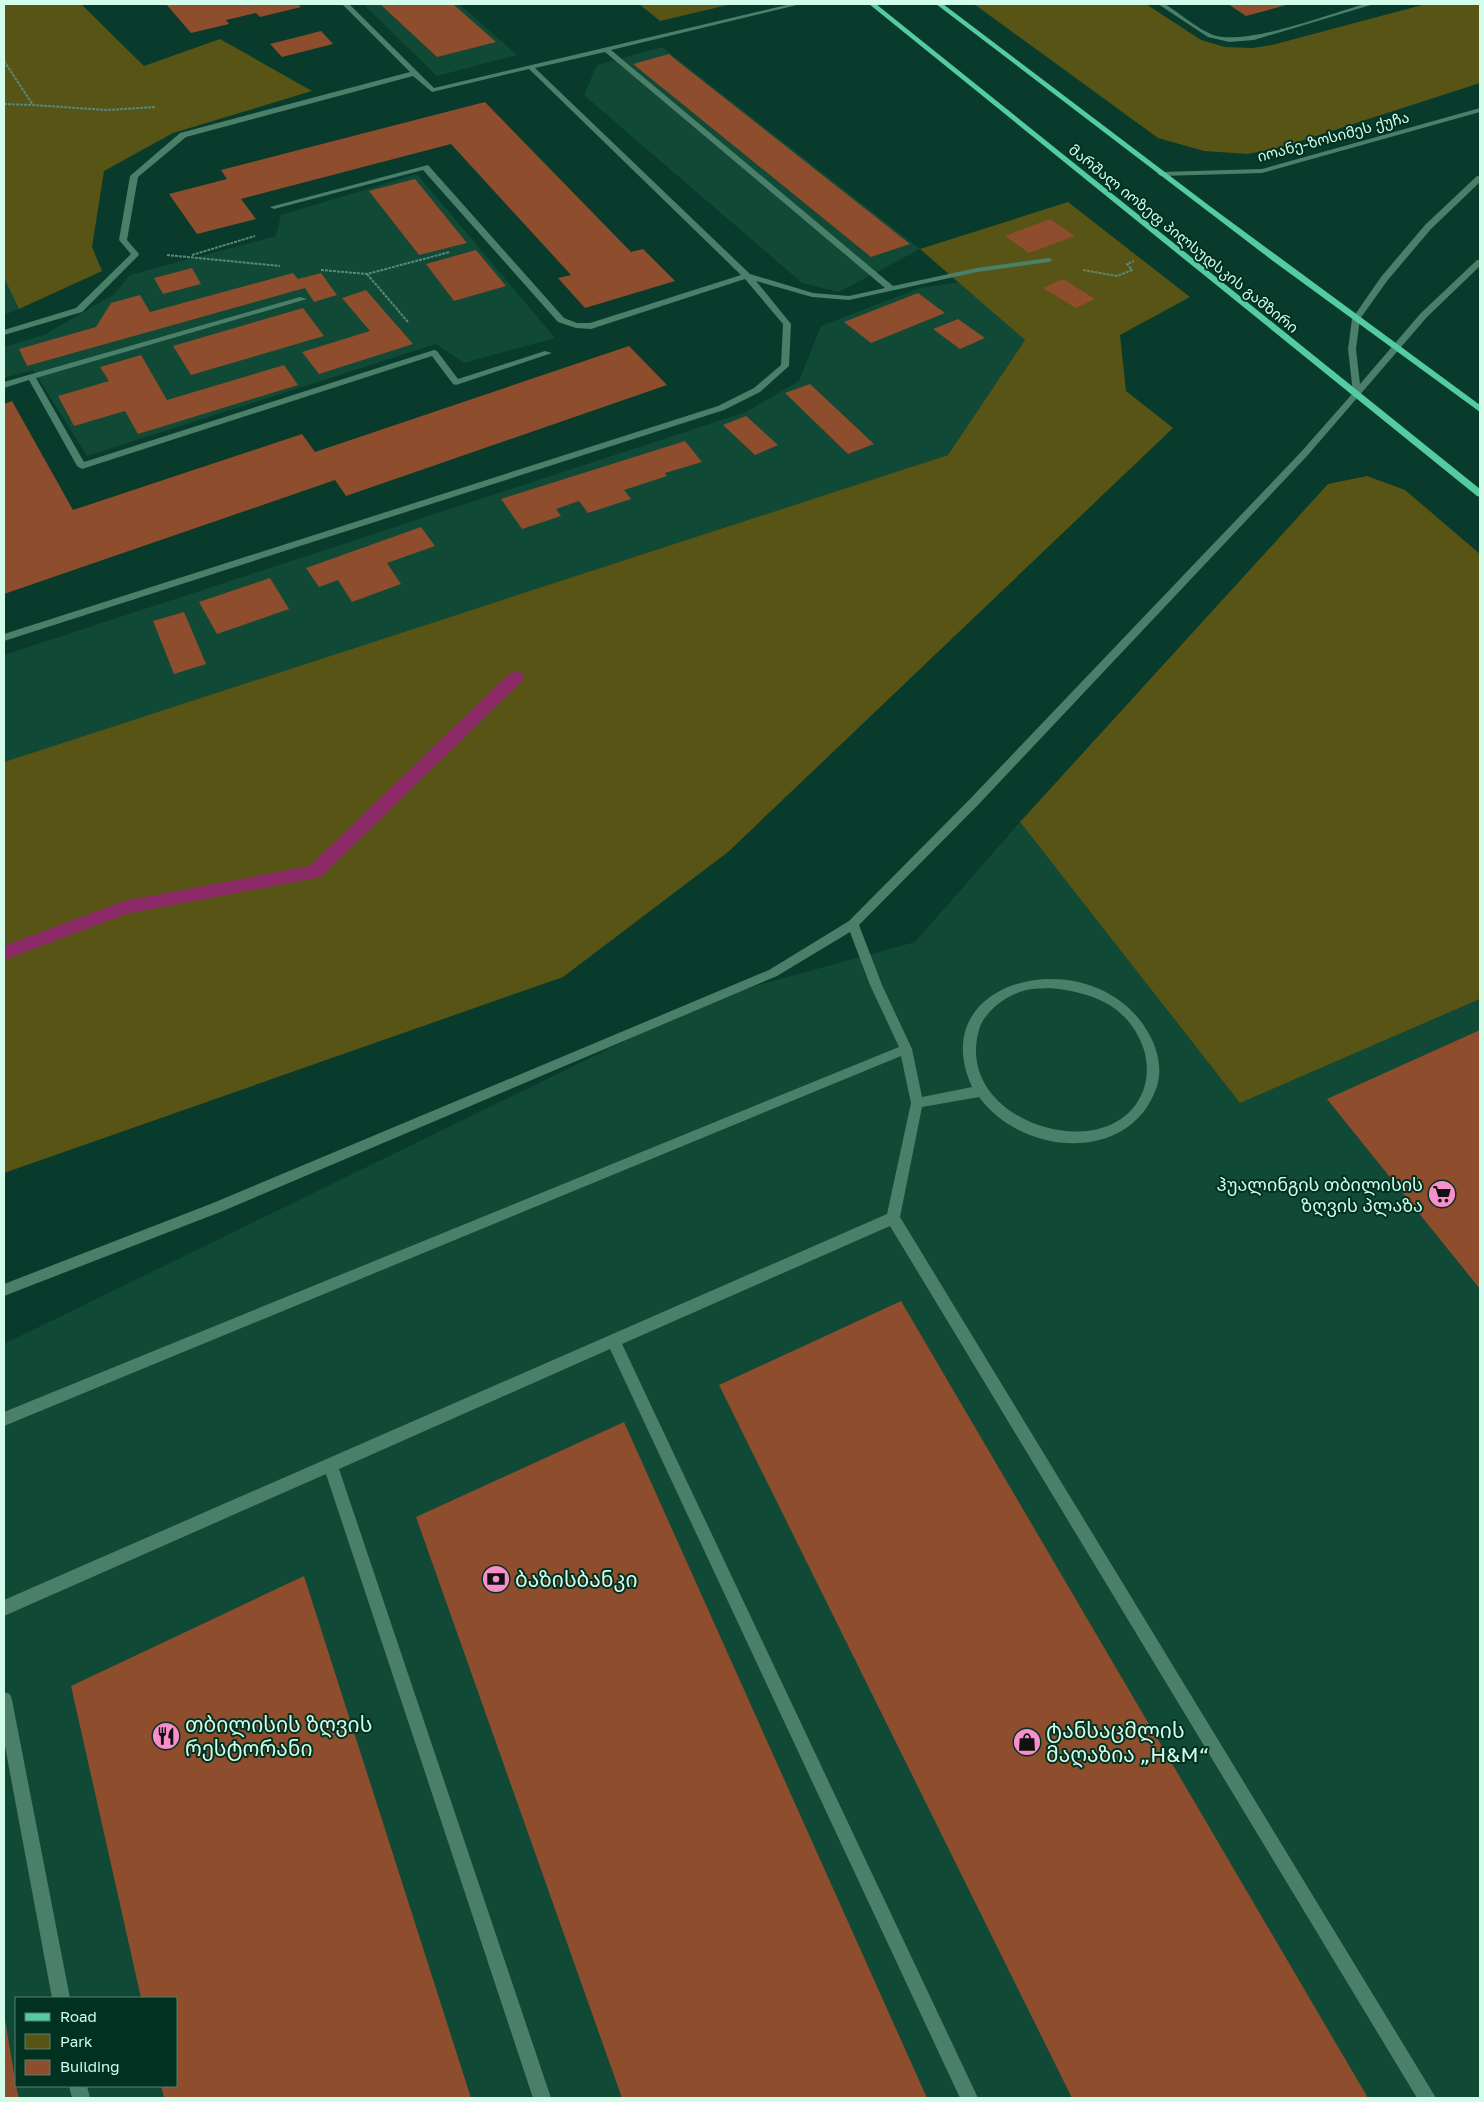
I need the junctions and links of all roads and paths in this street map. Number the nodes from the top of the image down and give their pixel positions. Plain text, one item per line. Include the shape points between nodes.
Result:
1 (345, 4) edge
2 (798, 4) edge
3 (872, 4) edge
4 (938, 4) edge
5 (1161, 4) edge
6 (1371, 4) edge
7 (606, 50) junction
8 (4, 61) edge
9 (530, 67) junction
10 (415, 73) junction
11 (4, 104) edge
12 (33, 105) junction
13 (162, 106) dead end
14 (1480, 110) edge
15 (1161, 174) junction
16 (1480, 178) edge
17 (274, 207) joint
18 (491, 241) junction
19 (135, 254) junction
20 (189, 256) junction
21 (1140, 258) dead end
22 (1049, 260) joint
23 (1480, 262) edge
24 (288, 266) dead end
25 (317, 269) dead end
26 (366, 274) junction
27 (747, 276) junction
28 (891, 288) junction
29 (303, 299) dead end
30 (1356, 319) junction
31 (4, 333) edge
32 (1396, 349) junction
33 (434, 353) junction
34 (548, 353) dead end
35 (31, 377) junction
36 (4, 385) edge
37 (1357, 394) junction
38 (1480, 409) edge
39 (1480, 494) edge
40 (4, 638) edge
41 (853, 924) junction
42 (906, 1049) junction
43 (980, 1091) junction
44 (917, 1103) junction
45 (893, 1218) junction
46 (4, 1290) edge
47 (613, 1341) junction
48 (4, 1419) edge
49 (330, 1464) junction
50 (4, 1608) edge
51 (4, 1700) edge
52 (62, 1997) edge
53 (542, 2098) edge
54 (969, 2098) edge
55 (1427, 2098) edge

1 - 10 street
2 - 7 street
3 - 37 main road, მარშალ იოზეფ პილსუდსკის გამზირი
4 - 15 main road, მარშალ იოზეფ პილსუდსკის გამზირი
5 - 6 street via 1210,36 1229,40 1252,39
7 - 9 street
7 - 28 street
8 - 12 path
9 - 10 street via 432,90
9 - 27 street
10 - 19 street via 184,135 134,176 123,240
11 - 12 path
12 - 13 path via 106,110
14 - 15 street, იოანე-ზოსიმეს ქუჩა via 1262,171
15 - 30 main road, მარშალ იოზეფ პილსუდსკის გამზირი
16 - 30 street via 1428,227 1384,279
17 - 18 street via 425,167
17 - 20 path via 265,232
18 - 26 path
18 - 27 street via 561,320 576,325 591,326
19 - 20 path
19 - 31 street via 79,310
20 - 24 path
21 - 22 path via 1127,264 1132,270 1117,276 1080,270
22 - 28 street via 977,270
23 - 32 street via 1424,315
25 - 26 path
26 - 33 path
27 - 28 street via 812,295 848,298
27 - 40 street via 787,324 785,366 757,390 721,408
29 - 35 street
30 - 32 main road, მარშალ იოზეფ პილსუდსკის გამზირი
30 - 37 street via 1352,349
32 - 37 street
32 - 38 main road, მარშალ იოზეფ პილსუდსკის გამზირი
33 - 34 street via 456,382
33 - 35 street via 82,466
35 - 36 street
37 - 39 main road, მარშალ იოზეფ პილსუდსკის გამზირი
37 - 41 street via 974,802
41 - 42 street via 876,985
41 - 46 street via 773,973 218,1207
42 - 44 street
42 - 48 street
43 - 43 street via 1000,1113 1027,1129 1059,1138 1091,1136 1120,1126 1140,1109 1152,1087 1154,1062 1146,1037 1130,1015 1107,997 1079,986 1049,983 1021,987 996,998 978,1017 972,1032 969,1065
43 - 44 street
44 - 45 street
45 - 47 street
45 - 55 street
47 - 49 street
47 - 54 street
49 - 50 street
49 - 53 street
51 - 52 street

